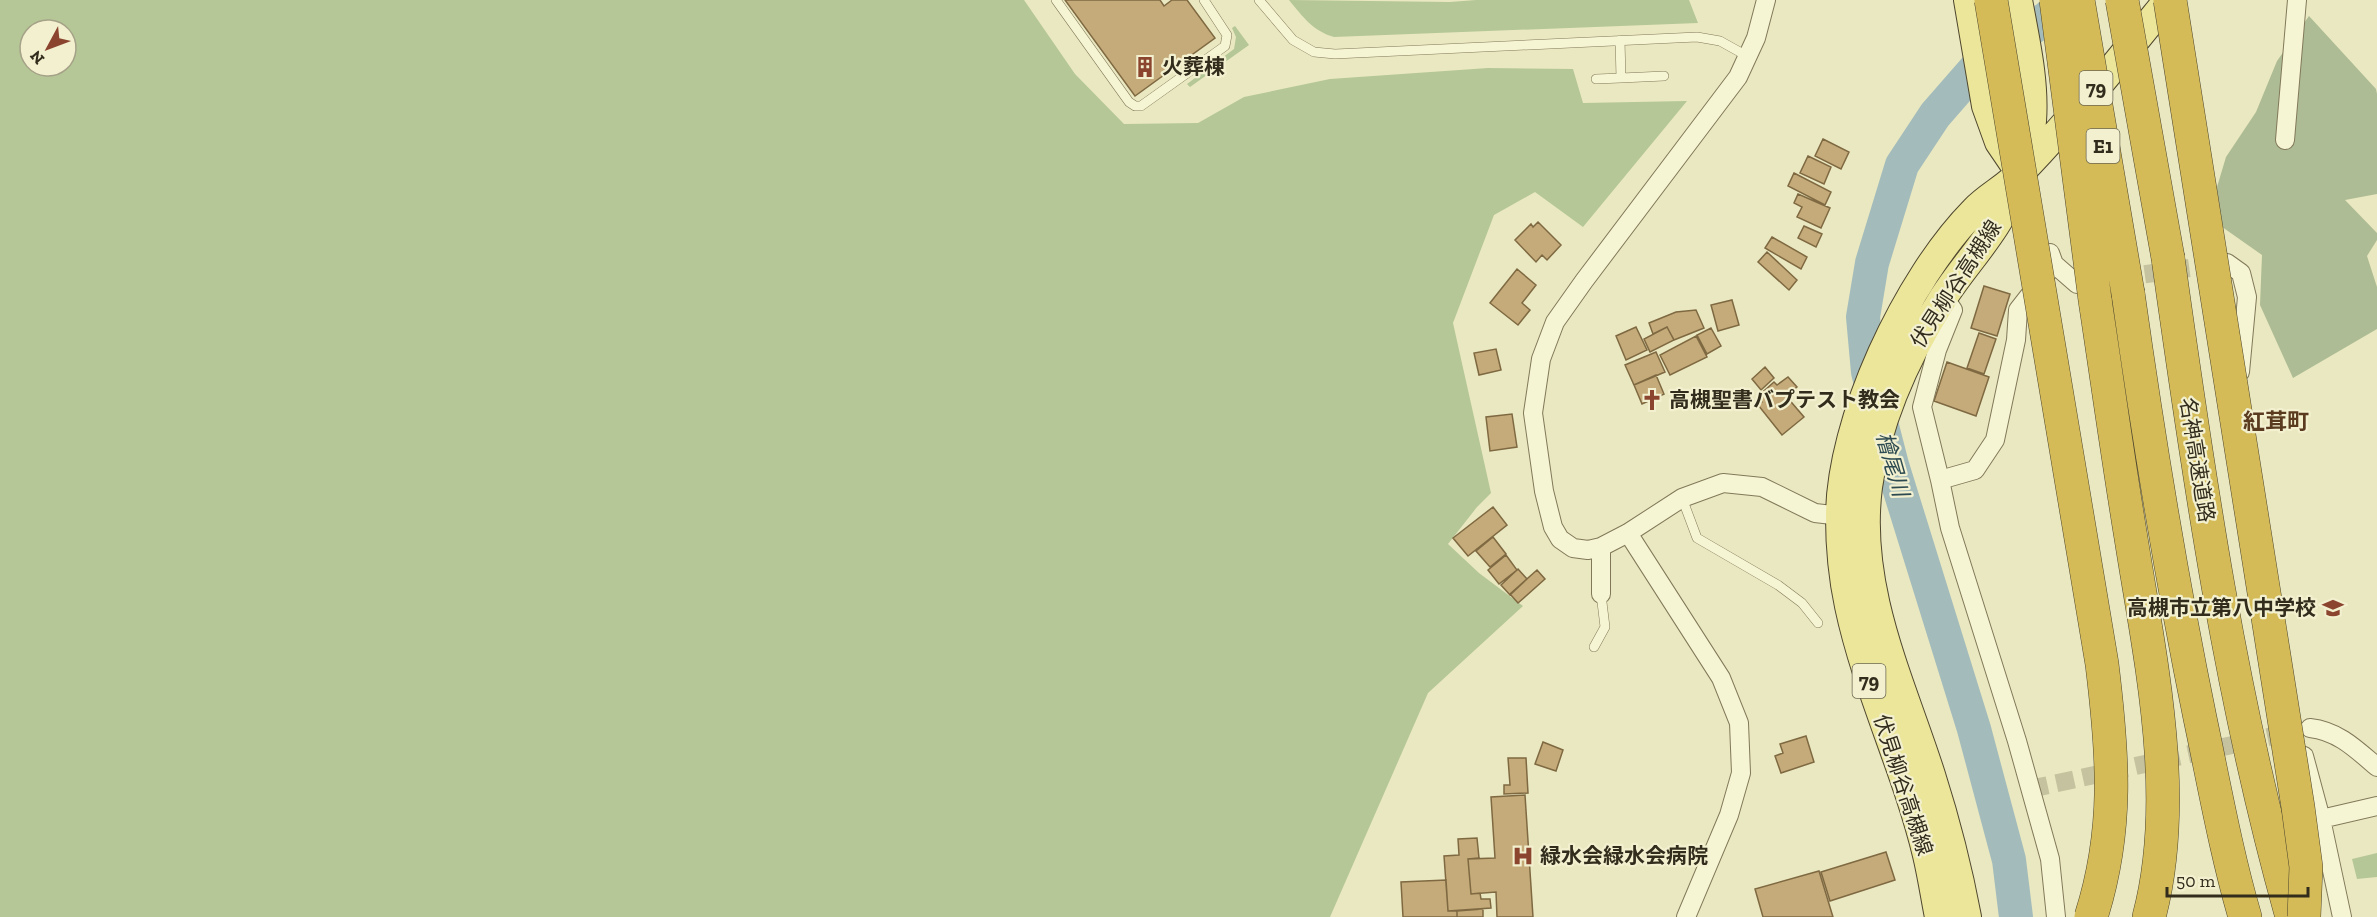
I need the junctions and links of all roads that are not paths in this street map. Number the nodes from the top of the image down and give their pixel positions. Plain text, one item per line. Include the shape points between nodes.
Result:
1 (1056, 0) edge
2 (1204, 0) edge
3 (1259, 0) edge
4 (1766, 0) edge
5 (1968, 0) edge
6 (1991, 0) edge
7 (2018, 0) edge
8 (2056, 0) edge
9 (2078, 0) edge
10 (2122, 0) edge
11 (2169, 0) edge
12 (2297, 0) edge
13 (1620, 40) junction
14 (1747, 56) junction
15 (1664, 76) dead end
16 (1621, 78) junction
17 (1596, 79) dead end
18 (2285, 140) dead end
19 (2020, 174) junction
20 (2226, 262) dead end
21 (2054, 264) junction
22 (2086, 292) junction
23 (1944, 297) junction
24 (1940, 480) junction
25 (1682, 498) junction
26 (1852, 517) junction
27 (1628, 533) junction
28 (1601, 547) junction
29 (1601, 594) joint
30 (1818, 623) dead end
31 (1594, 647) dead end
32 (2310, 728) tunnel mouth
33 (2377, 767) edge
34 (2377, 806) edge
35 (2321, 819) junction
36 (1686, 917) edge
37 (1939, 917) edge
38 (1967, 917) edge
39 (2056, 917) edge
40 (2091, 917) edge
41 (2149, 917) edge
42 (2245, 917) edge
43 (2292, 917) edge
44 (2304, 917) edge
45 (2342, 917) edge

1 - 2 lane via 1129,102 1141,106 1225,46 1227,35
3 - 13 lane via 1293,40 1314,52
4 - 14 street
5 - 19 main road via 1986,106 1999,142
6 - 40 highway, bridge via 2111,737 2109,843
7 - 19 main road, 伏見柳谷高槻線 / 79 via 2029,68 2032,122
8 - 22 highway, bridge
9 - 42 highway, 名神高速道路 / E1, bridge via 2181,623
10 - 43 highway, 名神高速道路 / E1, bridge via 2168,258 2195,454 2222,609 2250,753
11 - 19 main road, 伏見柳谷高槻線 / 79
11 - 44 highway, bridge via 2298,807 2306,867
12 - 18 street
13 - 14 lane via 1697,37 1720,41
13 - 16 lane
14 - 28 street via 1724,99 1555,322 1541,359 1533,413 1553,527 1560,539 1573,548
15 - 16 lane
16 - 17 lane
19 - 21 street via 2038,200
19 - 23 main road, 伏見柳谷高槻線 / 79 via 1996,225
19 - 26 main road, 伏見柳谷高槻線 / 79 via 1974,211 1936,258 1888,340 1852,440
20 - 35 street via 2241,273 2247,297 2240,368 2241,435 2264,595
21 - 22 street
21 - 24 street via 2018,310 2016,340 1995,440 1974,470
22 - 41 highway via 2157,718 2162,819
23 - 24 street via 1953,310 1937,350 1922,407
23 - 26 main road, 伏見柳谷高槻線 / 79 via 1923,331 1888,407 1869,483
24 - 39 street via 1950,528 2050,859
25 - 26 street via 1723,483 1762,487 1815,513
25 - 27 street
25 - 30 lane via 1697,538 1778,585 1802,603
26 - 37 main road, 伏見柳谷高槻線 / 79 via 1843,561 1851,615 1927,854
26 - 38 main road, 伏見柳谷高槻線 / 79 via 1902,696 1931,773 1956,857
27 - 28 street
27 - 36 street via 1721,678 1739,723 1738,784
28 - 29 street
29 - 31 lane via 1605,627
32 - 33 street via 2328,730
34 - 35 street
35 - 45 street

